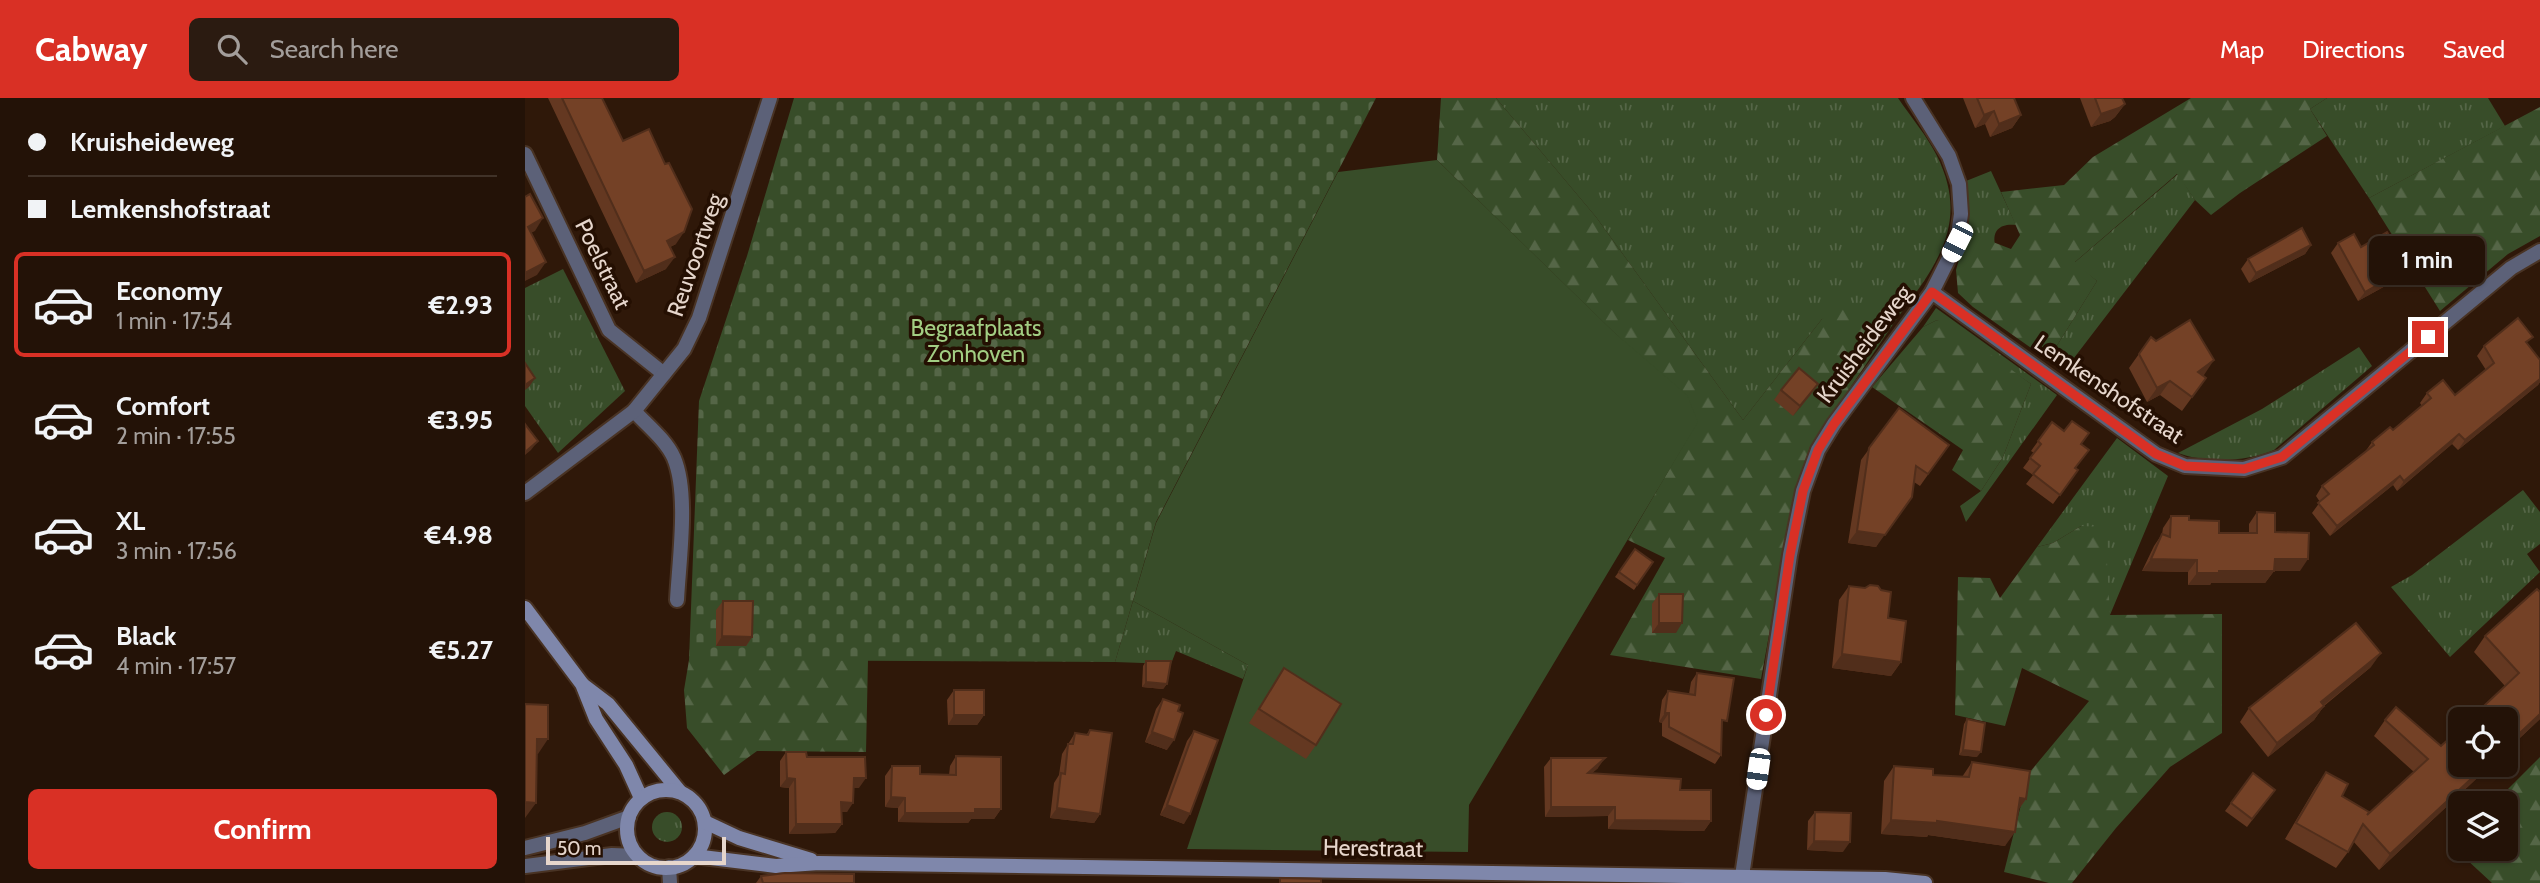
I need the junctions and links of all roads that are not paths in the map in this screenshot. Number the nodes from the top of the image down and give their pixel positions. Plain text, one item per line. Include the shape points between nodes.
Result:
1 (771, 98) edge
2 (1913, 98) edge
3 (525, 154) edge
4 (2540, 251) edge
5 (1932, 292) junction
6 (664, 374) junction
7 (634, 411) junction
8 (525, 493) edge
9 (677, 600) dead end
10 (525, 608) edge
11 (582, 684) junction
12 (680, 792) junction
13 (642, 798) junction
14 (629, 817) junction
15 (705, 822) junction
16 (525, 848) edge
17 (638, 856) junction
18 (694, 856) junction
19 (819, 863) junction
20 (525, 866) edge
21 (669, 867) junction
22 (1742, 876) junction
23 (1607, 879) edge
24 (670, 883) edge
25 (1925, 883) edge

1 - 6 street, Reuvoortweg via 699,318 684,349
2 - 5 street, Kruisheideweg via 1949,156 1959,184 1957,242
3 - 6 street, Poelstraat via 609,330
4 - 5 street, Lemkenshofstraat via 2511,268 2282,457 2244,469 2185,466 2156,454
5 - 22 street, Kruisheideweg via 1834,424 1818,450 1803,491
6 - 7 street, Reuvoortweg
7 - 8 street, Reuvoortweg
7 - 9 street via 674,458 682,496
10 - 11 street
11 - 12 street via 608,704
11 - 13 street via 596,719
12 - 13 street via 667,789
12 - 15 street via 692,799
13 - 14 street
14 - 16 street
14 - 17 street via 628,838
15 - 18 street via 702,846
15 - 19 street, Herestraat via 739,838
17 - 20 street
17 - 21 street via 647,863
18 - 19 street, Herestraat via 776,866
18 - 21 street
19 - 23 street, Herestraat
21 - 24 street
22 - 23 street, Herestraat
22 - 25 street, Herestraat

